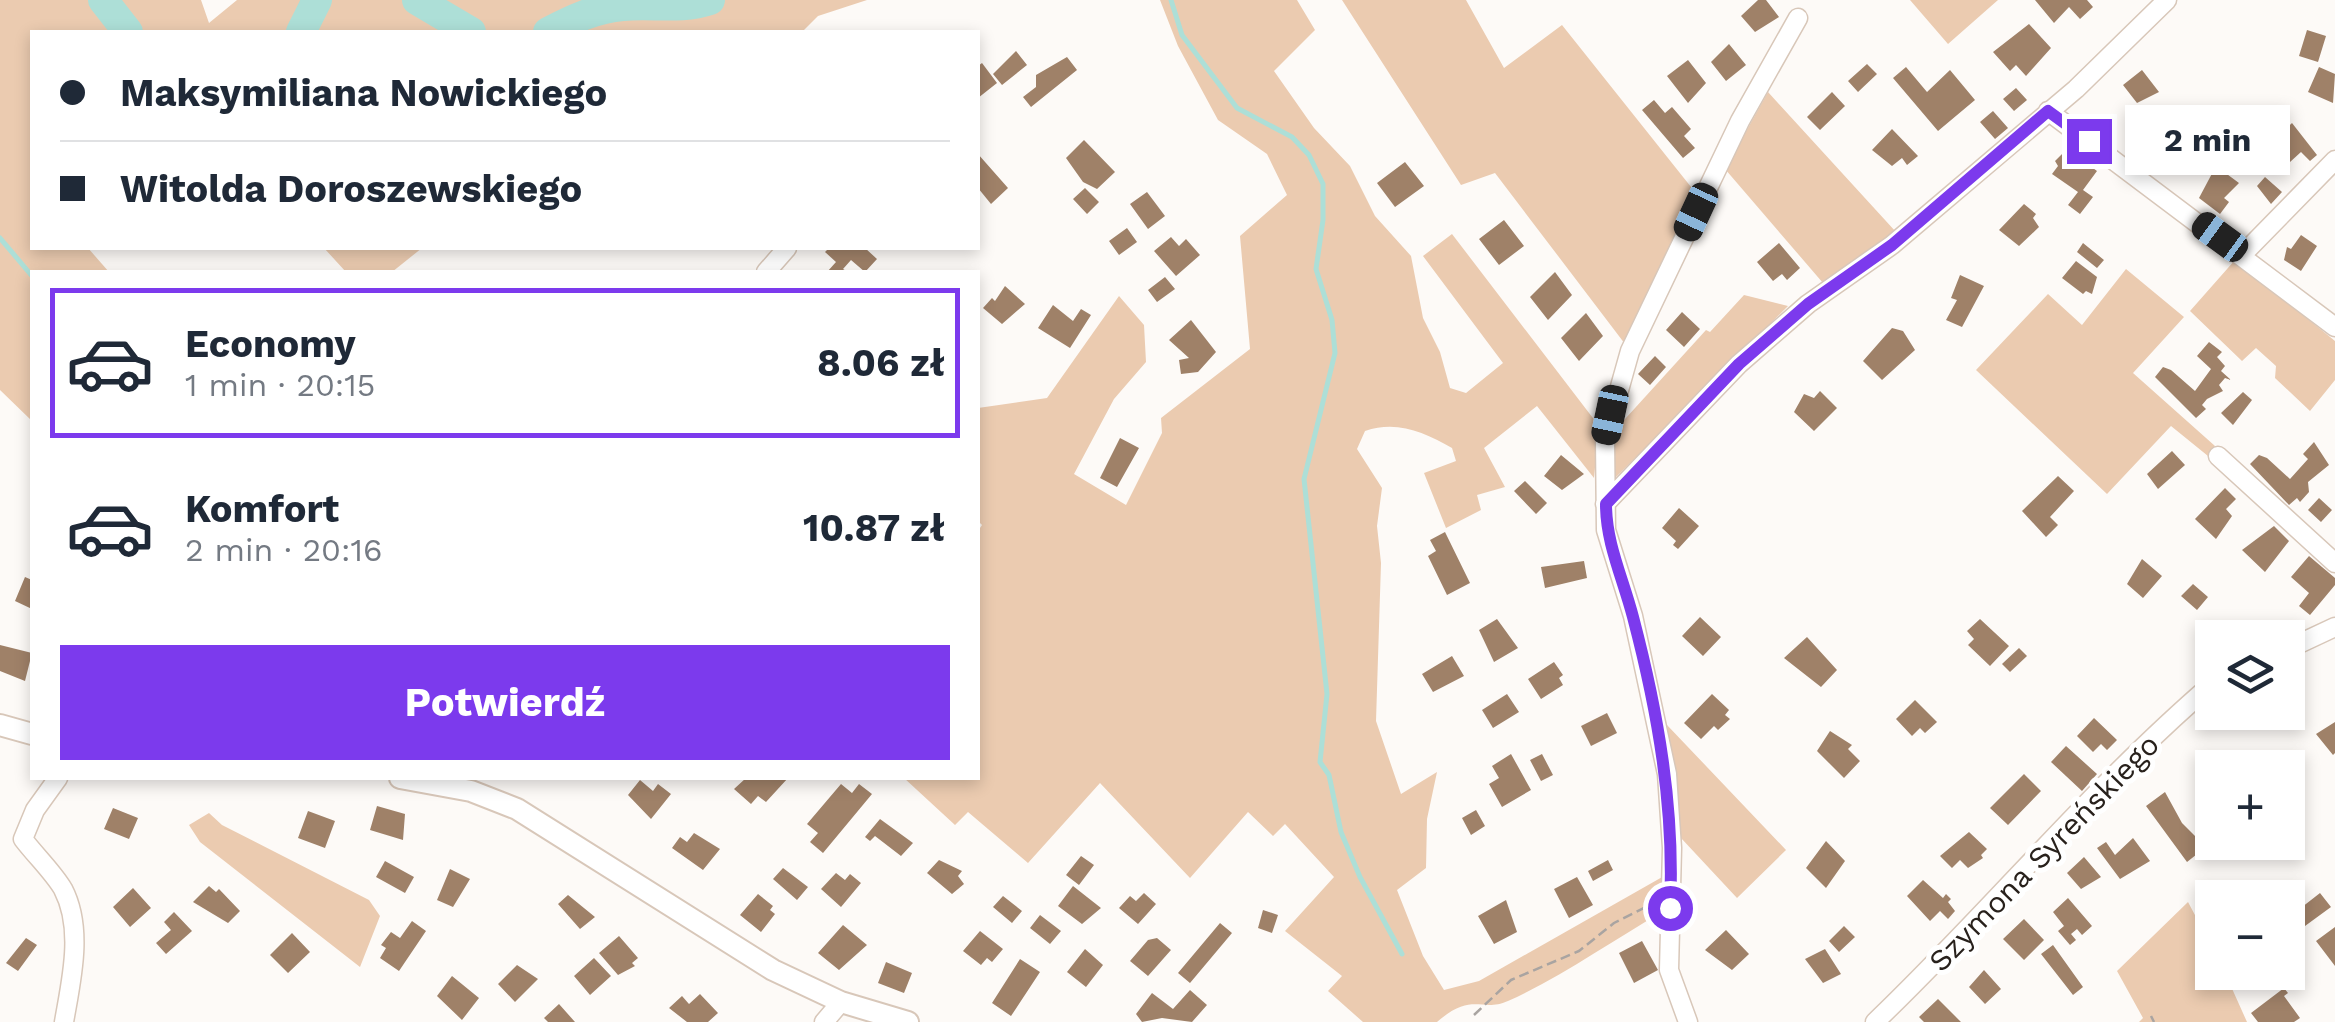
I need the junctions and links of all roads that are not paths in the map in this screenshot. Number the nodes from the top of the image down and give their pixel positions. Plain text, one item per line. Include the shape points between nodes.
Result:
1 (2167, 0) edge
2 (1798, 18) dead end
3 (2048, 111) junction
4 (2335, 160) edge
5 (785, 250) edge
6 (2243, 254) junction
7 (768, 270) edge
8 (2335, 328) edge
9 (2218, 456) dead end
10 (1606, 504) junction
11 (2335, 563) edge
12 (2335, 627) edge
13 (2305, 641) edge
14 (2195, 701) edge
15 (0, 724) edge
16 (30, 733) edge
17 (56, 780) edge
18 (422, 780) edge
19 (840, 1002) junction
20 (64, 1022) edge
21 (824, 1022) edge
22 (908, 1022) edge
23 (1688, 1022) edge
24 (1875, 1022) edge

1 - 3 street
2 - 10 street via 1752,97 1630,350 1605,440
3 - 6 street
3 - 10 street via 1739,364
4 - 6 street
5 - 7 street
6 - 8 street
9 - 11 street
10 - 23 street via 1606,530 1633,616 1667,774 1669,970
12 - 13 street
14 - 24 street, Szymona Syreńskiego
15 - 16 street
17 - 20 street via 23,839 63,889 70,912 75,957
18 - 19 street via 533,816 739,950
19 - 21 street
19 - 22 street

